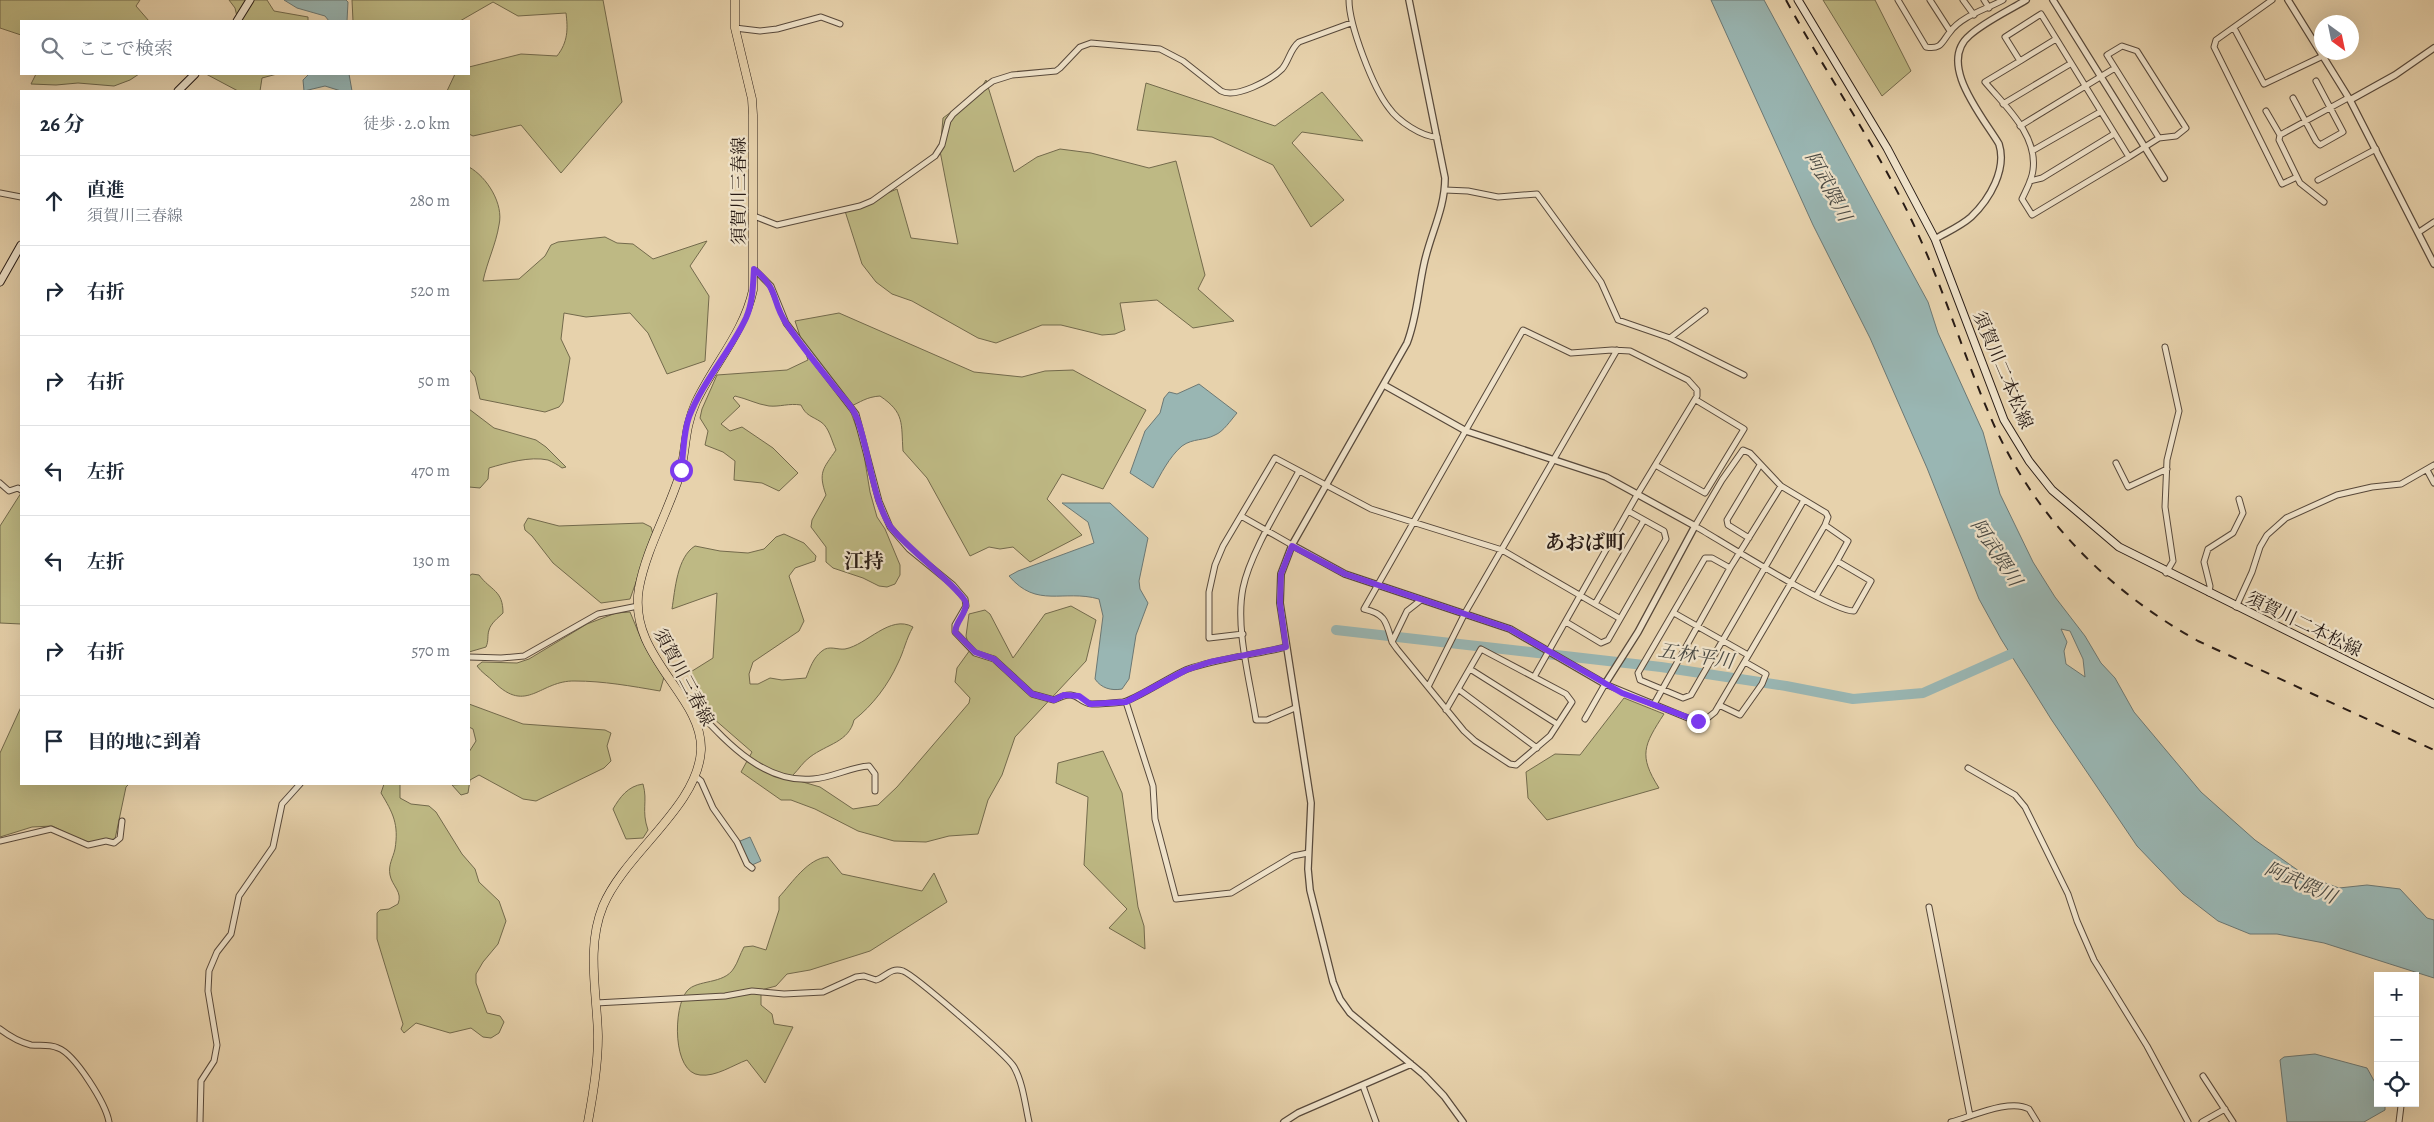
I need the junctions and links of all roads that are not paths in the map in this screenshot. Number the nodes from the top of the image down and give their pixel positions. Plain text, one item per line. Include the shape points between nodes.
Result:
1 (250, 0) edge
2 (735, 0) edge
3 (1349, 0) edge
4 (1409, 0) edge
5 (1798, 0) edge
6 (1907, 0) edge
7 (1930, 0) edge
8 (1963, 0) edge
9 (1984, 0) edge
10 (2003, 0) edge
11 (2026, 0) edge
12 (2052, 0) edge
13 (2272, 0) edge
14 (2288, 0) edge
15 (1900, 2) edge
16 (1990, 8) junction
17 (1974, 16) junction
18 (238, 20) edge
19 (1351, 23) junction
20 (840, 24) dead end
21 (735, 28) junction
22 (2234, 28) junction
23 (1950, 31) junction
24 (2056, 39) junction
25 (2314, 42) edge
26 (2434, 48) edge
27 (2315, 60) edge
28 (2325, 60) edge
29 (2020, 61) junction
30 (2070, 64) junction
31 (2115, 68) junction
32 (194, 75) edge
33 (2101, 77) junction
34 (2316, 81) dead end
35 (2085, 87) junction
36 (179, 90) edge
37 (2294, 98) dead end
38 (2349, 99) junction
39 (2003, 104) junction
40 (2330, 108) junction
41 (2266, 110) dead end
42 (2100, 112) junction
43 (2305, 121) junction
44 (2020, 126) junction
45 (2114, 134) junction
46 (2280, 135) junction
47 (1437, 137) junction
48 (2159, 138) junction
49 (2144, 146) junction
50 (2376, 149) junction
51 (2032, 150) junction
52 (2129, 157) junction
53 (2297, 177) junction
54 (2164, 178) dead end
55 (2318, 180) dead end
56 (2030, 181) junction
57 (1445, 190) junction
58 (0, 193) edge
59 (20, 197) edge
60 (2324, 202) dead end
61 (754, 216) junction
62 (2434, 222) edge
63 (2419, 232) junction
64 (1934, 239) junction
65 (20, 247) edge
66 (2434, 264) edge
67 (754, 269) junction
68 (0, 282) edge
69 (1705, 312) dead end
70 (1670, 338) junction
71 (2165, 347) dead end
72 (1617, 350) junction
73 (1744, 375) dead end
74 (1384, 385) junction
75 (1696, 400) junction
76 (1466, 431) junction
77 (1554, 458) junction
78 (2116, 463) dead end
79 (1760, 465) junction
80 (2434, 465) edge
81 (1657, 466) junction
82 (2167, 469) junction
83 (2427, 470) junction
84 (1299, 471) junction
85 (0, 483) edge
86 (2434, 483) edge
87 (1326, 484) junction
88 (1781, 486) junction
89 (20, 489) edge
90 (1637, 495) junction
91 (2240, 499) dead end
92 (1804, 500) junction
93 (1628, 511) junction
94 (1241, 516) junction
95 (1644, 520) junction
96 (1413, 523) junction
97 (1825, 525) junction
98 (1696, 526) junction
99 (1267, 532) junction
100 (1749, 538) junction
101 (1292, 546) junction
102 (1502, 550) junction
103 (1740, 553) junction
104 (1837, 561) junction
105 (1764, 567) junction
106 (1730, 568) junction
107 (2166, 573) junction
108 (1790, 582) junction
109 (1376, 586) junction
110 (2208, 593) junction
111 (1581, 596) junction
112 (1816, 596) junction
113 (1421, 600) junction
114 (1595, 604) junction
115 (638, 606) junction
116 (2236, 607) junction
117 (1674, 613) junction
118 (1465, 614) junction
119 (1619, 618) junction
120 (1566, 622) junction
121 (1698, 626) junction
122 (1243, 634) junction
123 (1722, 641) junction
124 (1392, 642) junction
125 (1286, 647) junction
126 (1549, 651) junction
127 (1748, 655) junction
128 (1246, 656) junction
129 (470, 657) edge
130 (1745, 662) junction
131 (1470, 669) junction
132 (1534, 677) junction
133 (1605, 684) junction
134 (1428, 686) junction
135 (1458, 689) junction
136 (1663, 690) junction
137 (683, 701) junction
138 (1126, 702) junction
139 (1654, 704) junction
140 (1719, 704) junction
141 (2434, 704) edge
142 (1295, 708) junction
143 (1446, 710) junction
144 (1585, 719) dead end
145 (1558, 724) junction
146 (1537, 748) junction
147 (1968, 768) dead end
148 (695, 776) junction
149 (299, 785) edge
150 (876, 791) dead end
151 (122, 821) dead end
152 (0, 841) edge
153 (1308, 853) junction
154 (752, 868) dead end
155 (1929, 907) dead end
156 (596, 1003) junction
157 (0, 1029) edge
158 (1411, 1064) junction
159 (2203, 1076) dead end
160 (1363, 1086) junction
161 (2402, 1107) edge
162 (2225, 1109) junction
163 (1970, 1116) junction
164 (110, 1122) edge
165 (200, 1122) edge
166 (588, 1122) edge
167 (1029, 1122) edge
168 (1284, 1122) edge
169 (1376, 1122) edge
170 (1463, 1122) edge
171 (1951, 1122) edge
172 (2036, 1122) edge
173 (2188, 1122) edge
174 (2202, 1122) edge
175 (2233, 1122) edge
176 (2399, 1122) edge

1 - 18 main road
2 - 21 main road, 須賀川三春線
3 - 19 street
4 - 47 street
5 - 64 main road, 須賀川二本松線 via 1887,148
6 - 15 street
7 - 23 street
8 - 17 street
9 - 16 street
10 - 16 street
11 - 64 street via 1969,35 1960,47 1957,61 1960,79 1999,144 2001,167 1996,181 1971,217
12 - 33 street
13 - 22 street
14 - 25 street
15 - 23 street via 1926,47 1933,48 1944,42
16 - 17 street
17 - 23 street
19 - 47 street via 1388,108 1427,137
19 - 61 street via 1299,42 1275,75 1236,94 1226,94 1160,49 1091,43 1080,48 1060,68 1001,78 971,96 948,121 935,156 872,201 777,225
20 - 21 street via 821,17 777,30
21 - 61 main road, 須賀川三春線 via 752,99
22 - 27 street via 2264,84
22 - 53 street via 2216,40 2214,47 2282,184
24 - 29 street
24 - 29 street via 2041,14 2005,37
24 - 30 street
26 - 38 street via 2395,75
28 - 38 street
29 - 39 street via 1985,82
30 - 35 street
30 - 39 street
31 - 33 street
31 - 48 street
31 - 48 street via 2108,55 2122,46 2137,51 2186,128 2176,136
32 - 36 main road
33 - 35 street
33 - 49 street
34 - 40 street
35 - 42 street
35 - 44 street
37 - 43 street
38 - 40 street
38 - 50 street
39 - 44 street
40 - 43 street
40 - 43 street via 2343,132 2320,145
41 - 46 street
42 - 45 street
42 - 51 street
43 - 46 street
44 - 51 street
45 - 52 street
45 - 56 street via 2042,178
46 - 53 street via 2279,140
47 - 57 street via 1446,178
48 - 49 street
49 - 52 street
49 - 54 street
50 - 55 street
50 - 63 street
51 - 56 street
52 - 56 street via 2032,215 2022,200
53 - 60 street
57 - 70 street via 1498,197 1537,194 1601,282 1616,318
57 - 74 street via 1424,263 1415,322
58 - 59 street
61 - 67 main road, 須賀川三春線
62 - 63 street
63 - 66 street
64 - 107 main road, 須賀川二本松線 via 1995,400 2029,461 2052,490 2102,536
65 - 68 main road
67 - 115 main road, 須賀川三春線 via 746,317 689,417 681,470 642,575
67 - 138 street via 771,286 786,323 856,414 879,501 890,526 909,548 953,584 965,599 966,606 955,625 955,632 975,652 994,659 1038,697 1054,700 1064,695 1079,696 1090,704
69 - 70 street
70 - 73 street
71 - 82 street via 2179,411
72 - 75 street via 1630,351 1688,380 1696,390
72 - 76 street via 1571,353 1523,330
72 - 77 street
74 - 76 street
74 - 87 street
75 - 81 street
75 - 81 street via 1744,428 1705,493
76 - 77 street
76 - 96 street
77 - 90 street via 1606,476
77 - 102 street
78 - 82 street via 2128,487
79 - 88 street
79 - 98 street via 1748,451 1742,451
79 - 100 street via 1727,520 1728,526
80 - 83 street
81 - 90 street
82 - 107 street via 2165,507 2173,561
83 - 86 street
83 - 116 street via 2401,484 2337,495 2286,518 2267,535 2260,547
84 - 87 street
84 - 94 street via 1276,458
84 - 99 street
85 - 89 street via 9,491
87 - 96 street via 1371,509
87 - 101 street
88 - 92 street
88 - 100 street
90 - 93 street
90 - 98 street
91 - 110 street via 2243,513 2233,533 2208,549 2204,562 2210,586
92 - 97 street via 1828,515
92 - 105 street
93 - 95 street
93 - 111 street
94 - 99 street
94 - 122 street via 1215,565 1209,592 1209,638
95 - 114 street
95 - 119 street via 1664,531 1666,539
96 - 102 street
96 - 109 street
97 - 104 street via 1848,541
97 - 108 street
98 - 103 street
98 - 133 street via 1638,632
99 - 101 street
99 - 122 street via 1249,567 1243,589
100 - 103 street
101 - 109 street
101 - 125 street via 1281,574 1280,603
102 - 111 street
102 - 118 street
103 - 105 street
103 - 106 street
104 - 112 street
104 - 112 street via 1870,579 1871,584 1854,611 1847,611
105 - 108 street
105 - 123 street
106 - 117 street via 1712,558 1705,558
106 - 121 street
107 - 110 main road, 須賀川二本松線
108 - 112 street
108 - 127 street
109 - 113 street
109 - 124 street via 1364,609 1385,619
110 - 116 main road, 須賀川二本松線
111 - 114 street
111 - 120 street
113 - 118 street
113 - 124 street via 1407,610
114 - 119 street
115 - 129 street via 598,614 524,656
115 - 137 main road, 須賀川三春線 via 647,642
116 - 141 main road, 須賀川二本松線
117 - 121 street
117 - 136 street via 1638,672 1640,680
118 - 126 street via 1510,629
118 - 134 street
119 - 120 street via 1608,640 1603,643
120 - 126 street
121 - 123 street
121 - 136 street
122 - 128 street
123 - 127 street
123 - 136 street via 1691,695 1683,698
124 - 134 street
125 - 128 street
125 - 142 street
126 - 132 street
126 - 133 street
127 - 130 street
128 - 138 street via 1186,670
128 - 142 street via 1256,720 1267,720
130 - 140 street
130 - 140 street via 1766,674 1762,684 1740,715
131 - 132 street via 1481,649
131 - 135 street
131 - 145 street
132 - 145 street via 1572,700
133 - 139 street
133 - 144 street
134 - 143 street
135 - 143 street
135 - 146 street
136 - 139 street
137 - 148 main road, 須賀川三春線 via 700,738 701,752
137 - 150 street via 692,705 730,745 772,773 805,780 869,766 874,774
138 - 153 street via 1153,786 1155,819 1176,899 1231,893 1293,856
139 - 140 street via 1698,721 1710,717
142 - 153 street via 1310,803
143 - 146 street via 1469,736 1510,764 1516,765
145 - 146 street
147 - 173 street via 2015,795 2026,807 2068,894 2094,960 2147,1046
148 - 154 street
148 - 156 main road, 須賀川三春線 via 678,805 618,878 603,906 593,948
149 - 165 street via 280,809 273,846 239,896 231,934 208,970 208,991 217,1045 214,1061 201,1080
151 - 152 street via 120,838 114,843 106,841 88,845 51,829
153 - 158 street via 1314,912 1326,962 1340,999 1361,1024
155 - 163 street
156 - 166 main road, 須賀川三春線 via 598,1051
156 - 167 street via 752,992 823,992 856,977 876,980 890,971 903,971 967,1022 1012,1064 1021,1084
157 - 164 street via 16,1040 52,1046 66,1052 106,1108
158 - 160 street
158 - 170 street via 1444,1096
159 - 162 street
160 - 168 street
160 - 169 street
161 - 176 street
162 - 174 street
162 - 175 street
163 - 171 street
163 - 172 street via 2018,1105 2029,1109

